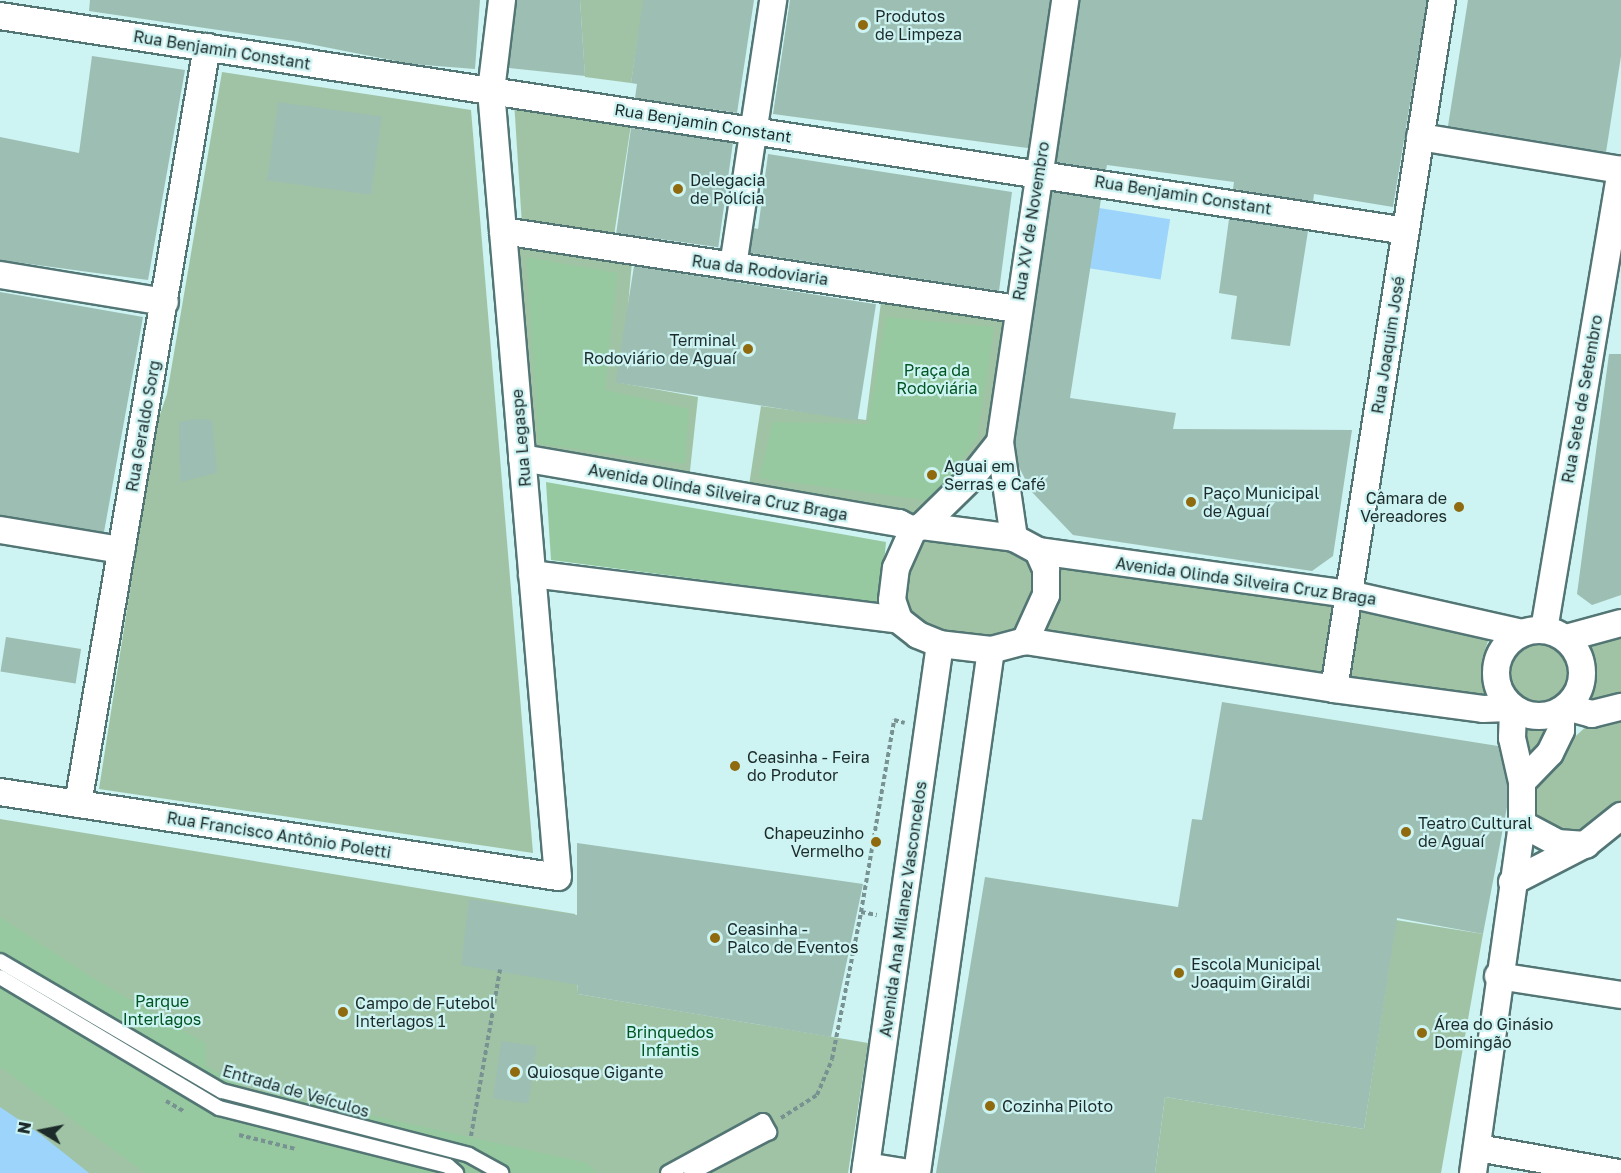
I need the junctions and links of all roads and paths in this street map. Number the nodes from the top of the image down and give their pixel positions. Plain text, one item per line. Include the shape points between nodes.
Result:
1 (502, 0) edge
2 (773, 0) edge
3 (1065, 0) edge
4 (1442, 0) edge
5 (0, 16) edge
6 (207, 47) junction
7 (491, 91) junction
8 (752, 130) junction
9 (1420, 137) junction
10 (1621, 170) edge
11 (1038, 172) junction
12 (503, 231) junction
13 (1406, 231) junction
14 (733, 266) junction
15 (0, 275) edge
16 (165, 302) junction
17 (1017, 309) junction
18 (1000, 442) junction
19 (522, 458) junction
20 (917, 528) junction
21 (0, 530) edge
22 (1014, 538) junction
23 (121, 550) junction
24 (1038, 551) junction
25 (532, 574) junction
26 (1349, 594) junction
27 (899, 620) junction
28 (1621, 623) edge
29 (1544, 634) junction
30 (1025, 641) junction
31 (940, 644) junction
32 (991, 650) junction
33 (1334, 689) junction
34 (1621, 707) edge
35 (1511, 709) junction
36 (1564, 709) junction
37 (928, 727) junction
38 (1522, 782) junction
39 (0, 792) edge
40 (78, 804) junction
41 (1621, 816) edge
42 (1522, 824) junction
43 (1586, 844) junction
44 (558, 877) joint
45 (1512, 882) junction
46 (861, 912) junction
47 (901, 918) junction
48 (0, 961) edge
49 (500, 970) dead end
50 (1498, 976) junction
51 (0, 977) edge
52 (1621, 995) edge
53 (765, 1126) junction
54 (1478, 1148) junction
55 (468, 1155) junction
56 (866, 1170) edge
57 (456, 1173) edge
58 (501, 1173) edge
59 (668, 1173) edge
60 (692, 1173) edge
61 (909, 1173) edge
62 (917, 1173) edge
63 (1473, 1173) edge
64 (1618, 1173) edge

1 - 7 street, Rua Legaspe
2 - 8 street
3 - 11 street, Rua XV de Novembro
4 - 9 street, Rua Joaquim José
5 - 6 street, Rua Benjamin Constant
6 - 7 street, Rua Benjamin Constant
6 - 16 street, Rua Geraldo Sorg
7 - 8 street, Rua Benjamin Constant
7 - 12 street, Rua Legaspe
8 - 11 street, Rua Benjamin Constant
8 - 14 street
9 - 10 street
9 - 13 street, Rua Joaquim José
10 - 29 street, Rua Sete de Setembro
11 - 13 street, Rua Benjamin Constant
11 - 17 street, Rua XV de Novembro
12 - 14 street, Rua da Rodoviaria
12 - 19 street, Rua Legaspe
13 - 26 street, Rua Joaquim José
14 - 17 street, Rua da Rodoviaria
15 - 16 street
16 - 23 street, Rua Geraldo Sorg
17 - 18 street, Rua XV de Novembro
18 - 20 street via 973,476
18 - 22 street, Rua XV de Novembro
19 - 20 street, Avenida Olinda Silveira Cruz Braga
19 - 25 street, Rua Legaspe
20 - 22 street
20 - 27 street via 896,568 892,600
21 - 23 street
22 - 24 street
23 - 40 street, Rua Geraldo Sorg
24 - 26 street, Avenida Olinda Silveira Cruz Braga
24 - 30 street via 1046,569 1046,595
25 - 27 street
25 - 44 street, Rua Legaspe
26 - 29 street, Avenida Olinda Silveira Cruz Braga
26 - 33 street, Rua Joaquim José
27 - 31 street
28 - 29 street
29 - 35 street via 1507,644 1498,661 1497,679
29 - 36 street via 1578,654 1583,677 1576,696
30 - 32 street
30 - 33 street
31 - 32 street
31 - 37 street, Avenida Ana Milanez Vasconcelos
32 - 62 street
33 - 35 street via 1484,709
34 - 36 street via 1592,714
35 - 36 street via 1536,717
35 - 38 street via 1512,738
36 - 38 street via 1561,730 1550,753
37 - 46 path via 894,720
37 - 47 street, Avenida Ana Milanez Vasconcelos
38 - 42 street
39 - 40 street, Rua Francisco Antônio Poletti
40 - 44 street, Rua Francisco Antônio Poletti
41 - 43 street
42 - 43 street via 1557,843
42 - 45 street
43 - 45 street
45 - 50 street
46 - 47 path
46 - 53 path via 832,1059 817,1095
47 - 56 street, Avenida Ana Milanez Vasconcelos
48 - 55 lane, Entrada de Veículos via 222,1091
49 - 55 path
50 - 52 street
50 - 54 street
51 - 57 lane, Entrada de Veículos via 219,1108 448,1166
53 - 59 lane via 763,1121
53 - 60 lane via 769,1132
54 - 63 street
54 - 64 street
55 - 58 lane, Entrada de Veículos
56 - 61 street

